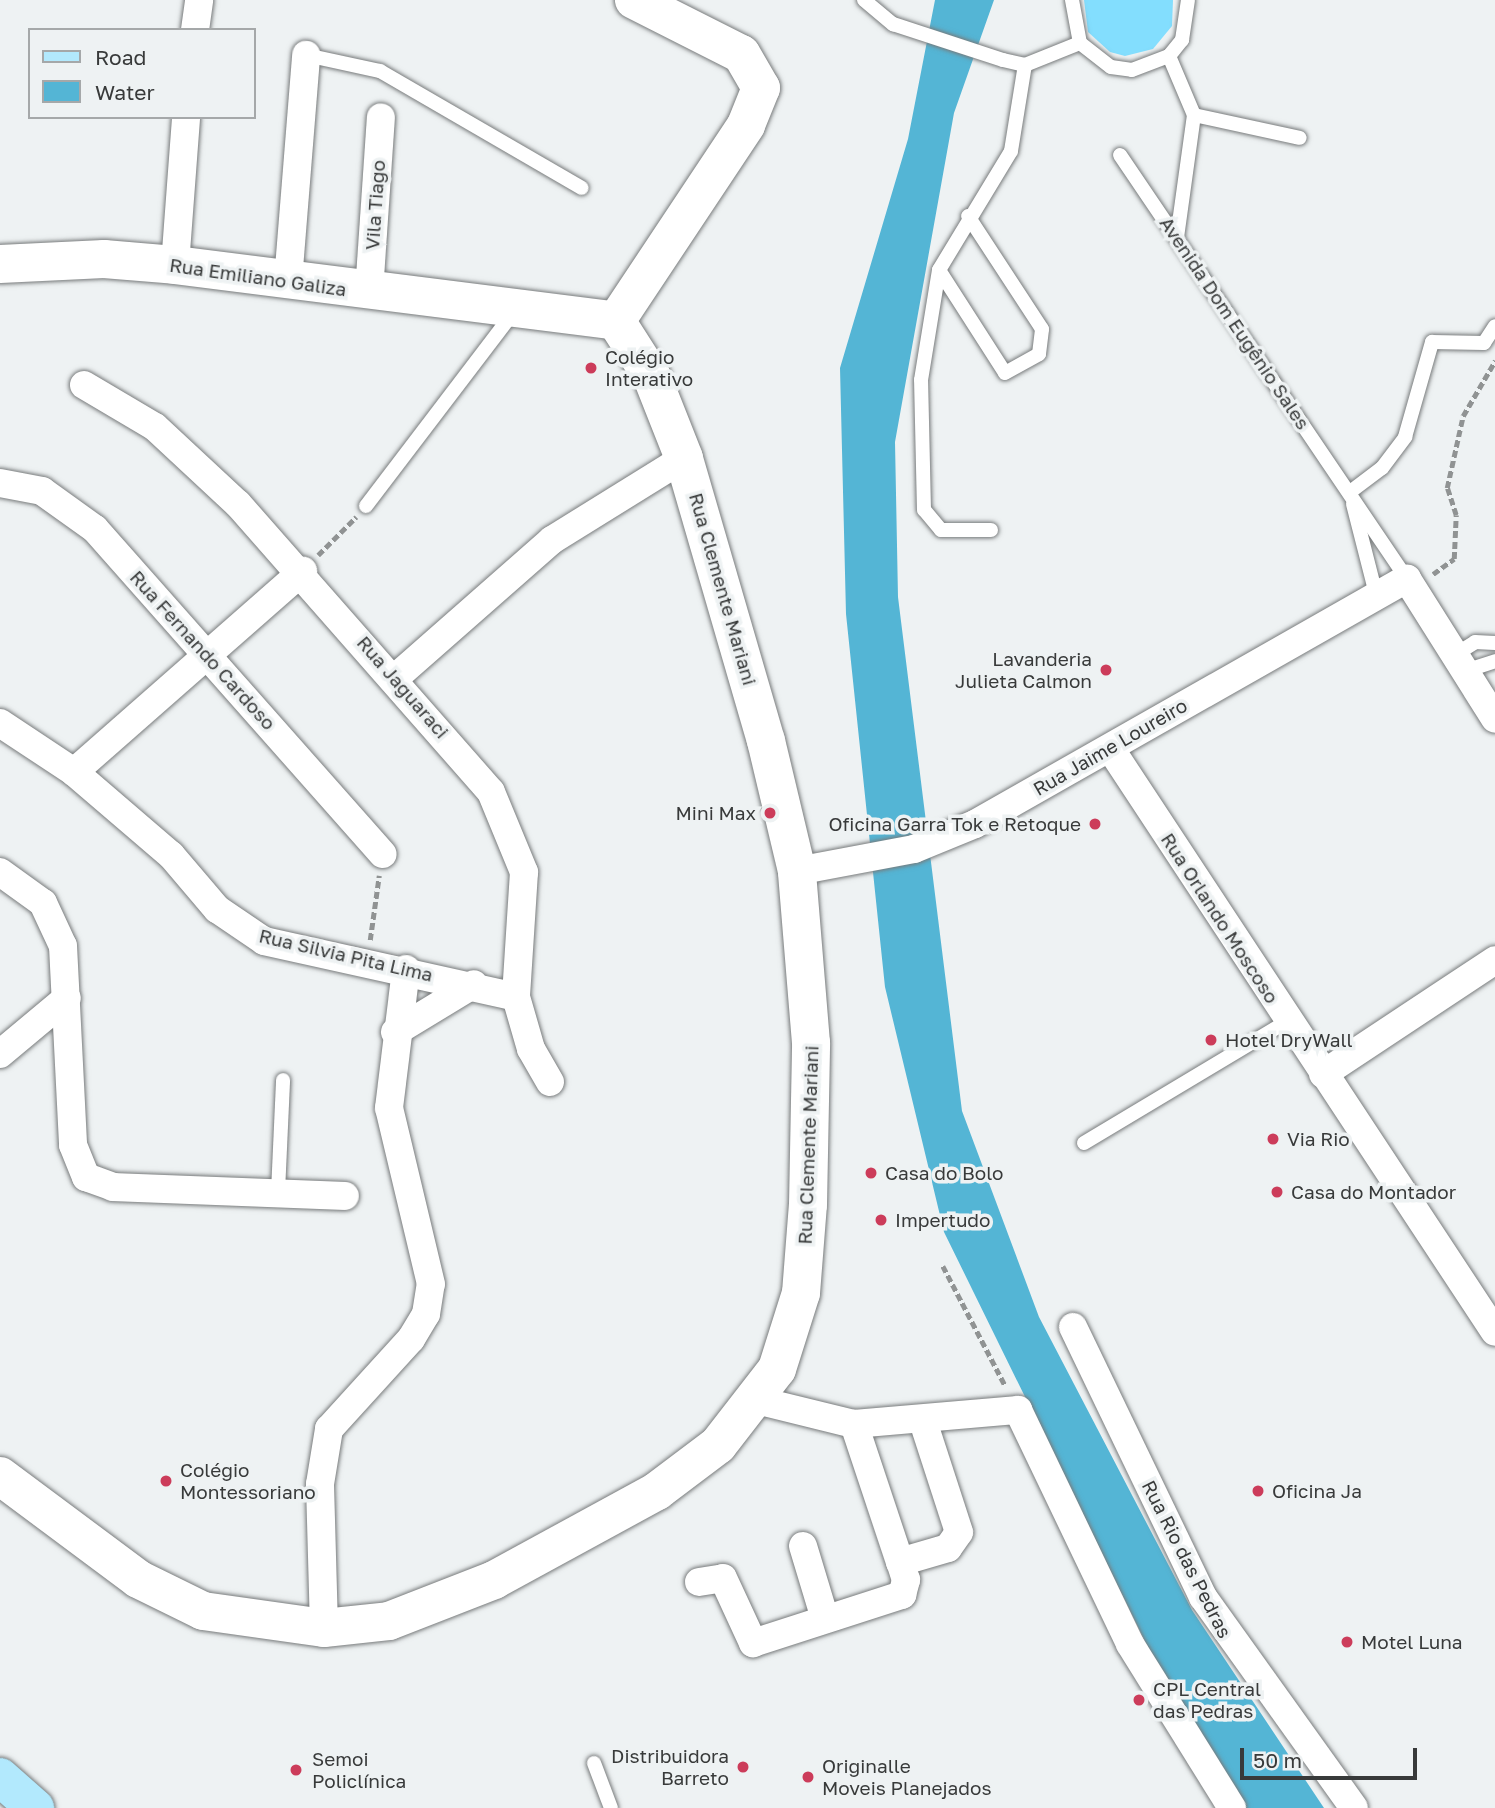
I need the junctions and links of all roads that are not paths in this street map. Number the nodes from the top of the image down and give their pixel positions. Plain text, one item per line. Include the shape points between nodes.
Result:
1 (199, 0) edge
2 (634, 0) edge
3 (864, 0) edge
4 (1072, 0) edge
5 (1188, 0) edge
6 (195, 28) edge
7 (1080, 43) junction
8 (306, 55) joint
9 (1169, 56) junction
10 (1025, 65) junction
11 (1194, 115) junction
12 (381, 117) dead end
13 (186, 119) edge
14 (1300, 138) dead end
15 (1120, 155) dead end
16 (582, 188) dead end
17 (968, 216) junction
18 (1177, 237) junction
19 (0, 264) edge
20 (175, 265) junction
21 (939, 270) junction
22 (288, 281) junction
23 (369, 292) junction
24 (514, 311) junction
25 (616, 321) junction
26 (1495, 326) edge
27 (1490, 344) edge
28 (85, 385) dead end
29 (684, 458) junction
30 (0, 483) edge
31 (1350, 492) junction
32 (366, 506) road end
33 (991, 530) dead end
34 (303, 571) junction
35 (1410, 583) junction
36 (1376, 594) junction
37 (1495, 643) edge
38 (207, 654) junction
39 (1495, 661) edge
40 (1459, 664) junction
41 (396, 678) junction
42 (1495, 719) edge
43 (0, 723) edge
44 (1110, 748) junction
45 (74, 772) junction
46 (383, 854) road end
47 (797, 871) junction
48 (0, 872) edge
49 (1495, 960) edge
50 (406, 969) junction
51 (474, 984) junction
52 (516, 996) junction
53 (67, 998) junction
54 (1286, 1022) junction
55 (394, 1032) junction
56 (0, 1054) edge
57 (1323, 1074) junction
58 (284, 1080) dead end
59 (550, 1082) dead end
60 (1084, 1143) dead end
61 (278, 1192) junction
62 (345, 1196) dead end
63 (1073, 1327) dead end
64 (1495, 1332) edge
65 (756, 1400) junction
66 (923, 1421) junction
67 (854, 1424) junction
68 (0, 1476) edge
69 (803, 1546) dead end
70 (900, 1562) junction
71 (699, 1582) dead end
72 (825, 1619) junction
73 (324, 1628) junction
74 (594, 1763) dead end
75 (611, 1808) edge
76 (1232, 1808) edge
77 (1354, 1808) edge

1 - 6 street
2 - 25 street via 741,54 755,69 757,106
3 - 10 lane via 881,18 919,34
4 - 7 lane
5 - 9 lane via 1182,40
7 - 9 lane via 1111,67 1132,70
7 - 10 lane
8 - 16 lane via 380,71
8 - 22 street
9 - 11 lane
10 - 17 lane via 1011,151
11 - 14 lane
11 - 18 lane
12 - 23 street, Vila Tiago
13 - 20 street
15 - 18 lane, Avenida Dom Eugênio Sales
17 - 21 lane
17 - 21 lane via 1042,329 1039,355 1005,373
18 - 31 lane, Avenida Dom Eugênio Sales
19 - 20 street, Rua Emiliano Galiza via 104,259
20 - 22 street, Rua Emiliano Galiza
21 - 33 lane via 921,380 921,496 941,530
22 - 23 street, Rua Emiliano Galiza
23 - 24 street, Rua Emiliano Galiza
24 - 25 street, Rua Emiliano Galiza
24 - 32 lane
25 - 29 street, Rua Clemente Mariani via 652,377
26 - 27 lane
27 - 31 lane via 1432,342 1405,437 1382,468
28 - 34 street, Rua Jaguaraci via 123,405 182,450
29 - 41 street via 552,540
29 - 47 street, Rua Clemente Mariani via 766,741
30 - 38 street, Rua Fernando Cardoso via 42,491 70,506
31 - 35 lane, Avenida Dom Eugênio Sales
31 - 36 lane, Avenida Dom Eugênio Sales
34 - 38 street
34 - 41 street, Rua Jaguaraci
35 - 36 street, Rua Jaime Loureiro
35 - 40 street, Avenida Dom Eugênio Sales
36 - 44 street, Rua Jaime Loureiro
37 - 40 lane via 1475,642
38 - 45 street
38 - 46 street, Rua Fernando Cardoso
39 - 40 lane
40 - 42 street, Avenida Dom Eugênio Sales
41 - 52 street, Rua Jaguaraci via 477,774 510,830 524,872
43 - 45 street, Rua Silvia Pita Lima
44 - 47 street, Rua Jaime Loureiro via 936,841
44 - 54 street, Rua Orlando Moscoso
45 - 50 street, Rua Silvia Pita Lima via 171,855 239,927 264,941
47 - 65 street, Rua Clemente Mariani via 811,1043 808,1205 791,1332
48 - 53 street via 43,903 57,924
49 - 57 street
50 - 51 street, Rua Silvia Pita Lima
50 - 55 street
51 - 52 street, Rua Silvia Pita Lima
51 - 55 street
52 - 59 street, Rua Jaguaraci via 531,1049
53 - 56 street
53 - 61 street via 73,1145 86,1177 113,1187
54 - 57 street, Rua Orlando Moscoso
54 - 60 lane
55 - 73 street via 390,1108 430,1284 426,1314 411,1339 329,1429 320,1484
57 - 64 street, Rua Orlando Moscoso
58 - 61 lane
61 - 62 street
63 - 77 street, Rua Rio das Pedras via 1203,1597
65 - 67 street
65 - 73 street, Rua Clemente Mariani via 686,1472 564,1545 447,1602 389,1621
66 - 67 street
66 - 70 street via 958,1539 948,1548
66 - 76 street via 1018,1410 1130,1644
67 - 70 street
68 - 73 street, Rua Clemente Mariani via 138,1579 232,1620
69 - 72 street
70 - 72 street via 906,1580 902,1595
71 - 72 street via 723,1578 753,1643
74 - 75 lane

